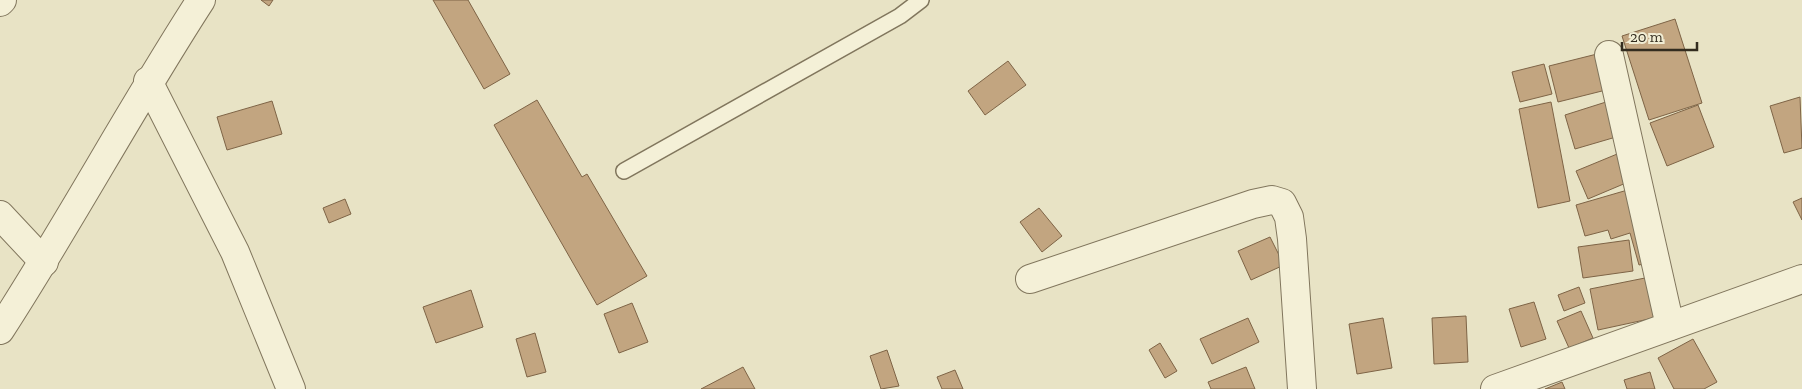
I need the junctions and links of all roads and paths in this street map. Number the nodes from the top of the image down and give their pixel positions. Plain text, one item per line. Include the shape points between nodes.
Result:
1 (921, 0) edge
2 (195, 3) edge
3 (1608, 55) dead end
4 (148, 81) junction
5 (624, 171) dead end
6 (0, 215) edge
7 (44, 262) junction
8 (1030, 279) dead end
9 (1802, 279) edge
10 (1670, 326) junction
11 (0, 330) edge
12 (291, 389) edge
13 (1302, 389) edge
14 (1495, 389) edge

1 - 5 lane via 900,16
2 - 4 street
3 - 10 street
4 - 7 street
4 - 12 street via 235,252
6 - 7 street
7 - 11 street
8 - 13 street via 1253,204 1272,200 1282,203 1289,217 1292,239
9 - 10 street
10 - 14 street

